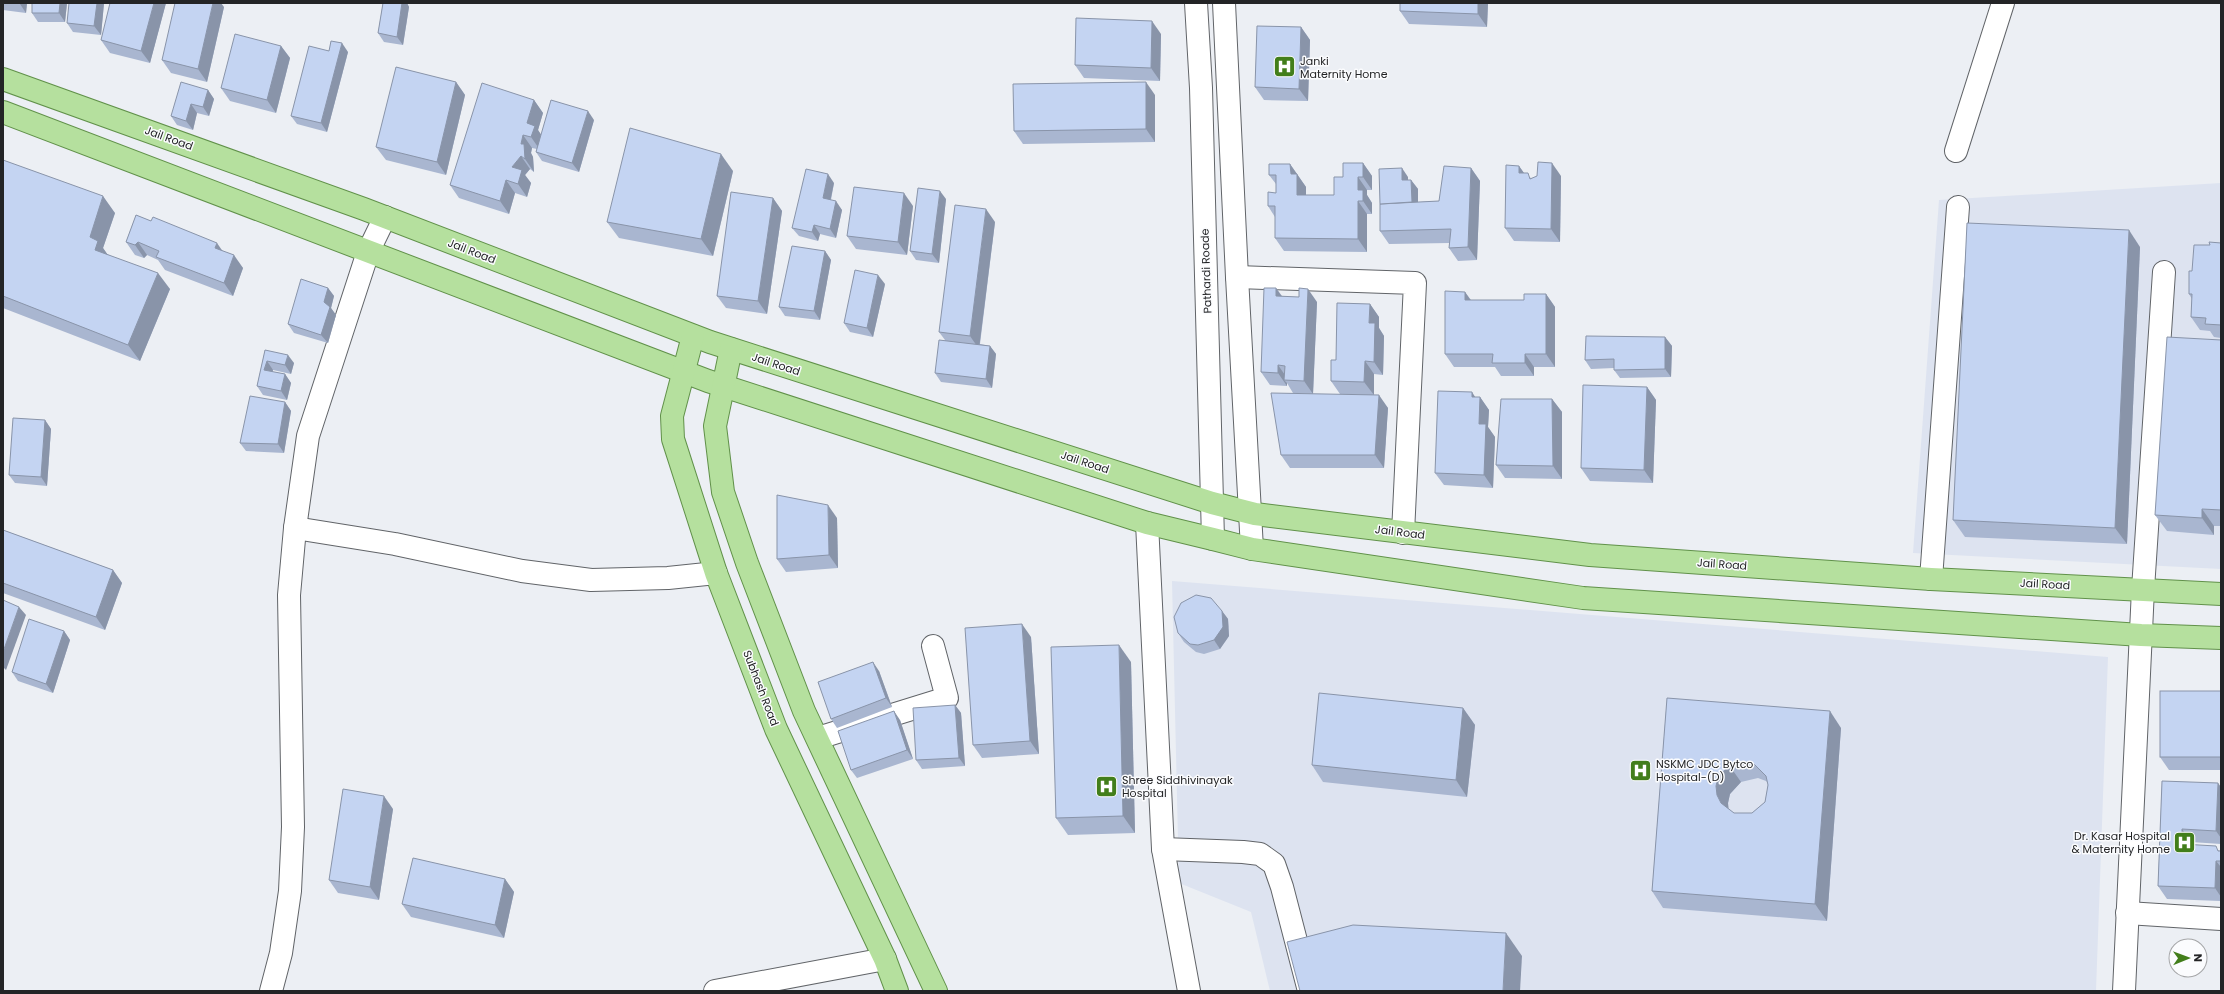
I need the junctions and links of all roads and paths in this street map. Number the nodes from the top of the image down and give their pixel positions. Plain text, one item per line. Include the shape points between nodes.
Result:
1 (1196, 3) edge
2 (1224, 3) edge
3 (2003, 3) edge
4 (3, 79) edge
5 (3, 112) edge
6 (165, 137) junction
7 (1956, 151) dead end
8 (151, 169) junction
9 (1958, 207) dead end
10 (385, 217) junction
11 (368, 252) junction
12 (2164, 272) dead end
13 (1237, 277) junction
14 (693, 336) junction
15 (731, 349) junction
16 (684, 372) junction
17 (723, 386) junction
18 (1212, 503) junction
19 (1249, 513) junction
20 (1147, 523) junction
21 (294, 528) junction
22 (1403, 533) junction
23 (1213, 539) junction
24 (1252, 549) junction
25 (716, 573) junction
26 (1931, 579) junction
27 (2143, 589) junction
28 (2221, 594) edge
29 (2141, 635) junction
30 (2221, 638) edge
31 (933, 646) dead end
32 (818, 738) junction
33 (1163, 849) junction
34 (2127, 913) junction
35 (2221, 919) edge
36 (884, 959) junction
37 (271, 991) edge
38 (715, 991) edge
39 (897, 991) edge
40 (936, 991) edge
41 (1189, 991) edge
42 (1309, 991) edge
43 (2124, 991) edge

1 - 18 street, Pathardi Roade via 1201,96
2 - 13 street
3 - 7 street
4 - 6 main road, Jail Road
5 - 8 main road
6 - 8 main road
6 - 10 main road, Jail Road
8 - 11 main road
9 - 26 street
10 - 11 street
10 - 14 main road, Jail Road
11 - 16 main road
11 - 21 street via 308,436
12 - 27 street
13 - 19 street
13 - 22 street via 1415,283
14 - 15 main road, Jail Road
14 - 16 main road, Subhash Road
15 - 17 main road
15 - 18 main road, Jail Road
16 - 17 main road
16 - 25 main road, Subhash Road via 672,416 673,439
17 - 20 main road
17 - 32 main road via 715,426 723,492 804,711
18 - 19 main road, Jail Road
18 - 23 street, Pathardi Roade
19 - 22 main road, Jail Road
19 - 24 street
20 - 23 main road
20 - 33 street
21 - 25 street via 395,544 522,571 591,580 668,578
21 - 37 street via 289,595 292,863 281,953
22 - 26 main road, Jail Road via 1590,555
23 - 24 main road
24 - 29 main road via 1583,598
25 - 36 main road, Subhash Road via 776,729
26 - 27 main road, Jail Road
27 - 28 main road, Jail Road
27 - 29 street
29 - 30 main road
29 - 34 street
31 - 32 street via 947,698
32 - 40 main road
33 - 41 street
33 - 42 street via 1260,854 1274,864
34 - 35 street
34 - 43 street
36 - 38 street
36 - 39 main road, Subhash Road

